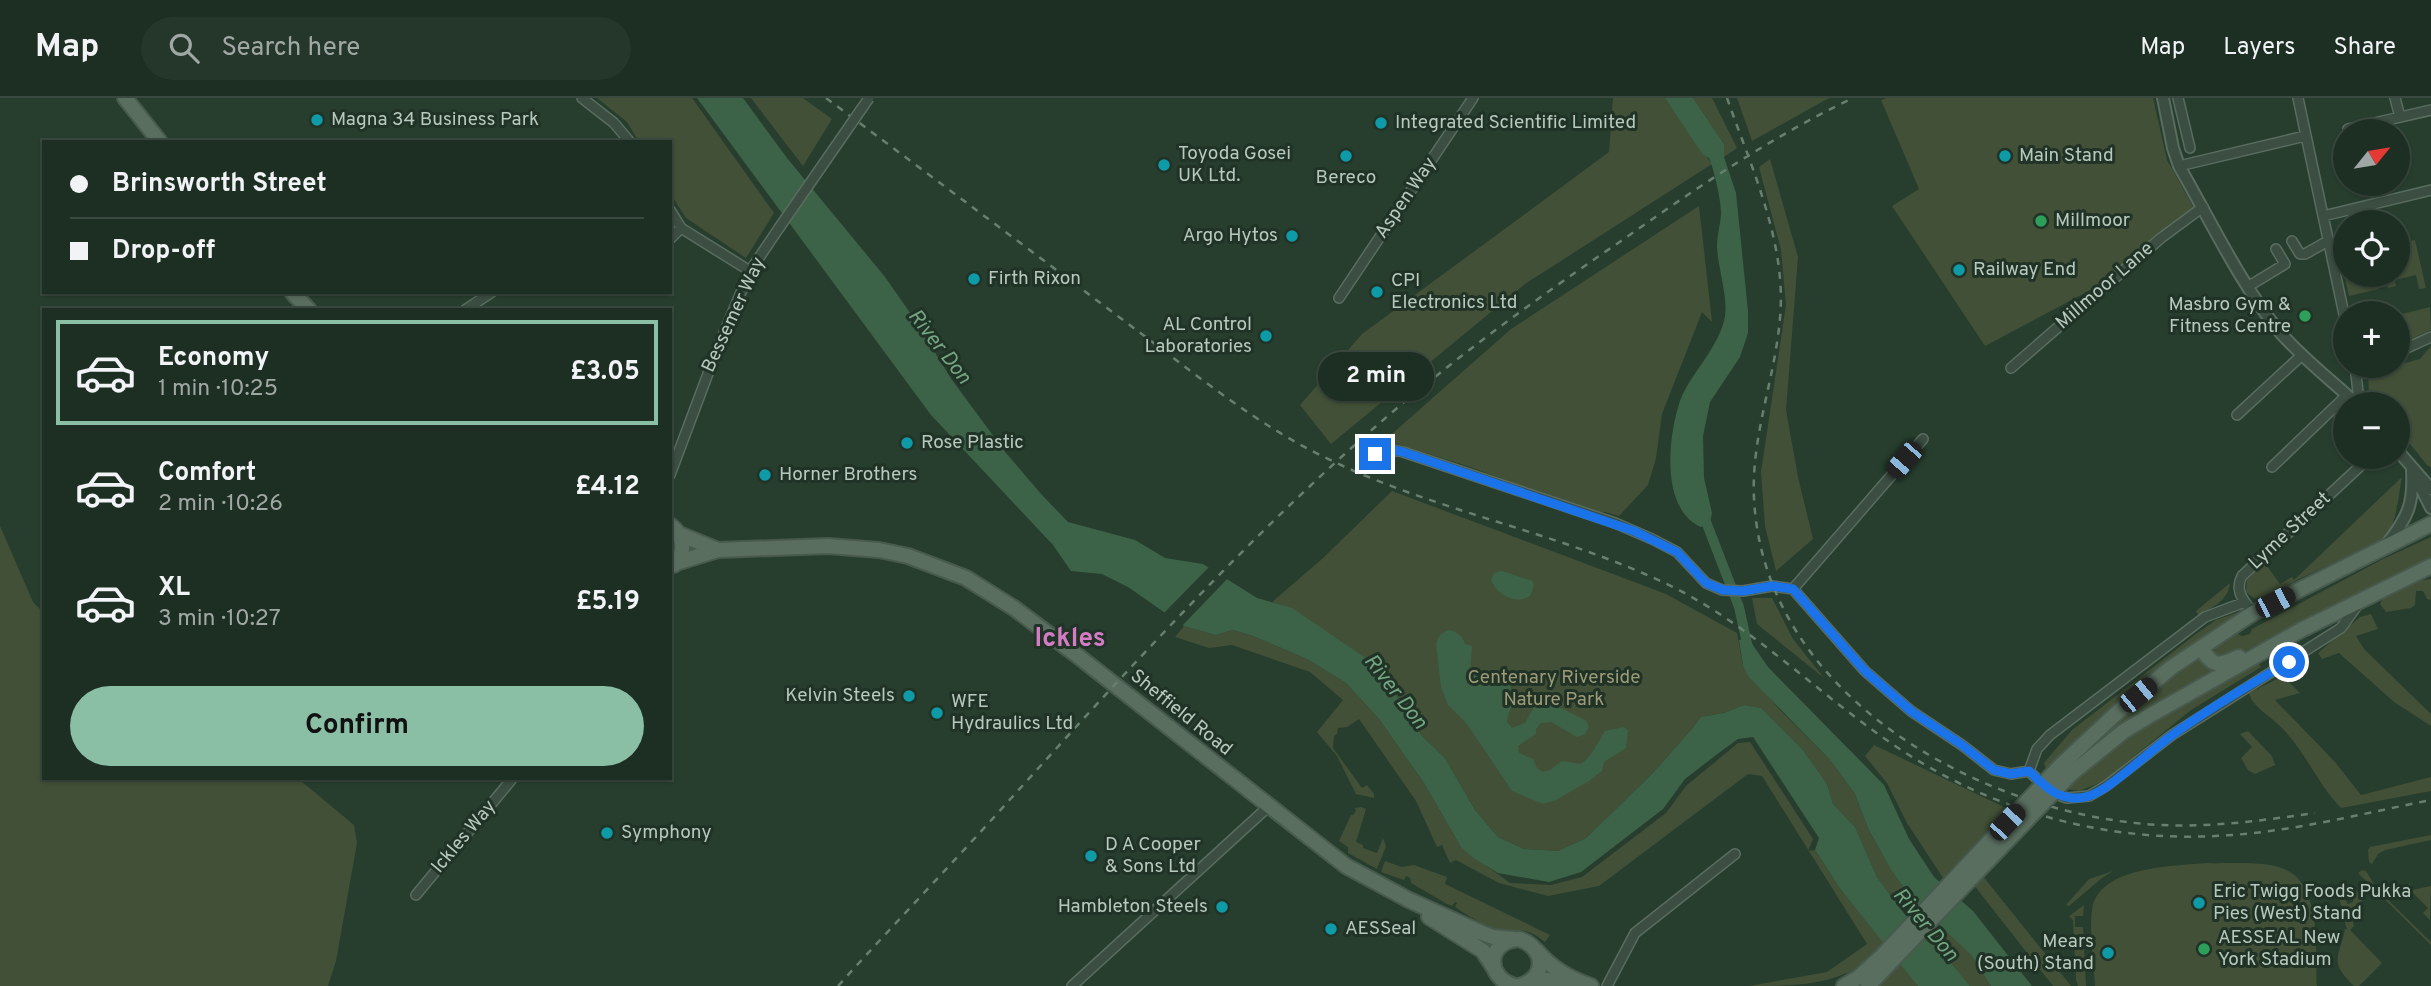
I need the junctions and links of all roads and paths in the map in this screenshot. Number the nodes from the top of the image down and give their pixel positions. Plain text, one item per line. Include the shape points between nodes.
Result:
1 (125, 98) edge
2 (582, 98) edge
3 (869, 98) edge
4 (1473, 98) edge
5 (2163, 98) edge
6 (2178, 98) edge
7 (2298, 98) edge
8 (2395, 98) edge
9 (2431, 110) edge
10 (2400, 117) junction
11 (2391, 119) edge
12 (2305, 136) junction
13 (157, 140) edge
14 (628, 140) edge
15 (2190, 148) dead end
16 (2179, 166) junction
17 (2431, 190) edge
18 (2203, 207) junction
19 (672, 213) edge
20 (2323, 216) junction
21 (681, 228) junction
22 (672, 237) edge
23 (2292, 241) dead end
24 (2329, 242) junction
25 (2276, 249) dead end
26 (750, 271) junction
27 (2249, 286) junction
28 (294, 294) edge
29 (489, 294) edge
30 (1339, 298) dead end
31 (2341, 301) edge
32 (307, 308) edge
33 (468, 308) edge
34 (2431, 337) edge
35 (2410, 347) edge
36 (2302, 355) junction
37 (2011, 368) dead end
38 (2343, 392) edge
39 (2237, 415) dead end
40 (2333, 417) edge
41 (1923, 439) dead end
42 (1375, 454) dead end
43 (2272, 467) dead end
44 (2410, 467) edge
45 (2357, 469) edge
46 (672, 470) edge
47 (2412, 470) junction
48 (2430, 485) edge
49 (2431, 508) edge
50 (2431, 524) edge
51 (674, 526) edge
52 (2385, 547) junction
53 (718, 550) junction
54 (673, 565) edge
55 (2427, 570) edge
56 (1793, 589) junction
57 (2362, 598) junction
58 (2249, 608) junction
59 (2301, 630) junction
60 (2201, 648) junction
61 (2066, 769) junction
62 (2029, 771) junction
63 (511, 780) edge
64 (1268, 807) junction
65 (1735, 854) dead end
66 (416, 895) dead end
67 (1409, 900) junction
68 (1514, 939) junction
69 (1534, 947) junction
70 (1885, 960) junction
71 (1494, 968) junction
72 (1575, 980) junction
73 (1520, 985) edge
74 (1072, 986) edge
75 (1494, 986) edge
76 (1591, 986) edge
77 (1607, 986) edge
78 (1844, 986) edge
79 (1868, 986) edge

1 - 13 main road
2 - 14 street
3 - 26 street, Bessemer Way, bridge
4 - 30 street, Aspen Way
5 - 16 street
6 - 15 street
7 - 12 street
8 - 10 street
9 - 10 street
10 - 11 street
12 - 16 street
12 - 20 street
16 - 18 street
17 - 20 street
18 - 27 street
18 - 37 street, Millmoor Lane via 2161,237
19 - 21 street
20 - 24 street
21 - 22 street
21 - 26 street
23 - 24 street via 2300,254
24 - 31 street
25 - 27 street via 2285,264
26 - 46 street, Bessemer Way
27 - 36 street
28 - 32 main road
29 - 33 street
34 - 35 street
36 - 38 street
36 - 39 street
40 - 43 street
41 - 56 street
42 - 56 street via 1403,452 1615,523 1677,552 1706,583 1723,590
44 - 47 street
45 - 58 street, Lyme Street via 2242,576 2238,584
47 - 48 street
47 - 49 street
47 - 52 street via 2409,511
50 - 52 main road
51 - 53 main road, Sheffield Road
51 - 54 main road via 683,548
52 - 58 main road
53 - 54 main road, Sheffield Road
53 - 64 main road, Sheffield Road via 828,546 879,550 908,555 966,578 1078,656
55 - 57 main road
56 - 62 street via 1865,671 1911,711 1994,770 2011,774
57 - 59 main road
57 - 62 street via 2341,628 2172,735 2089,796 2067,798 2050,792
58 - 60 main road
58 - 62 street via 2205,617 2050,735 2037,749
59 - 60 main road via 2223,664 2208,659
59 - 61 main road
60 - 61 main road via 2120,710
61 - 70 main road, bridge
63 - 66 street, Ickles Way
64 - 67 main road, Sheffield Road via 1346,866
64 - 74 street
65 - 77 street via 1635,933
67 - 68 main road, Sheffield Road via 1493,937
67 - 71 main road, Sheffield Road via 1483,951
68 - 69 main road
68 - 71 main road via 1497,950
69 - 72 main road via 1546,962
69 - 73 main road via 1537,974
70 - 78 main road
70 - 79 main road
71 - 73 main road via 1505,983
71 - 75 street
72 - 73 main road
72 - 76 main road

